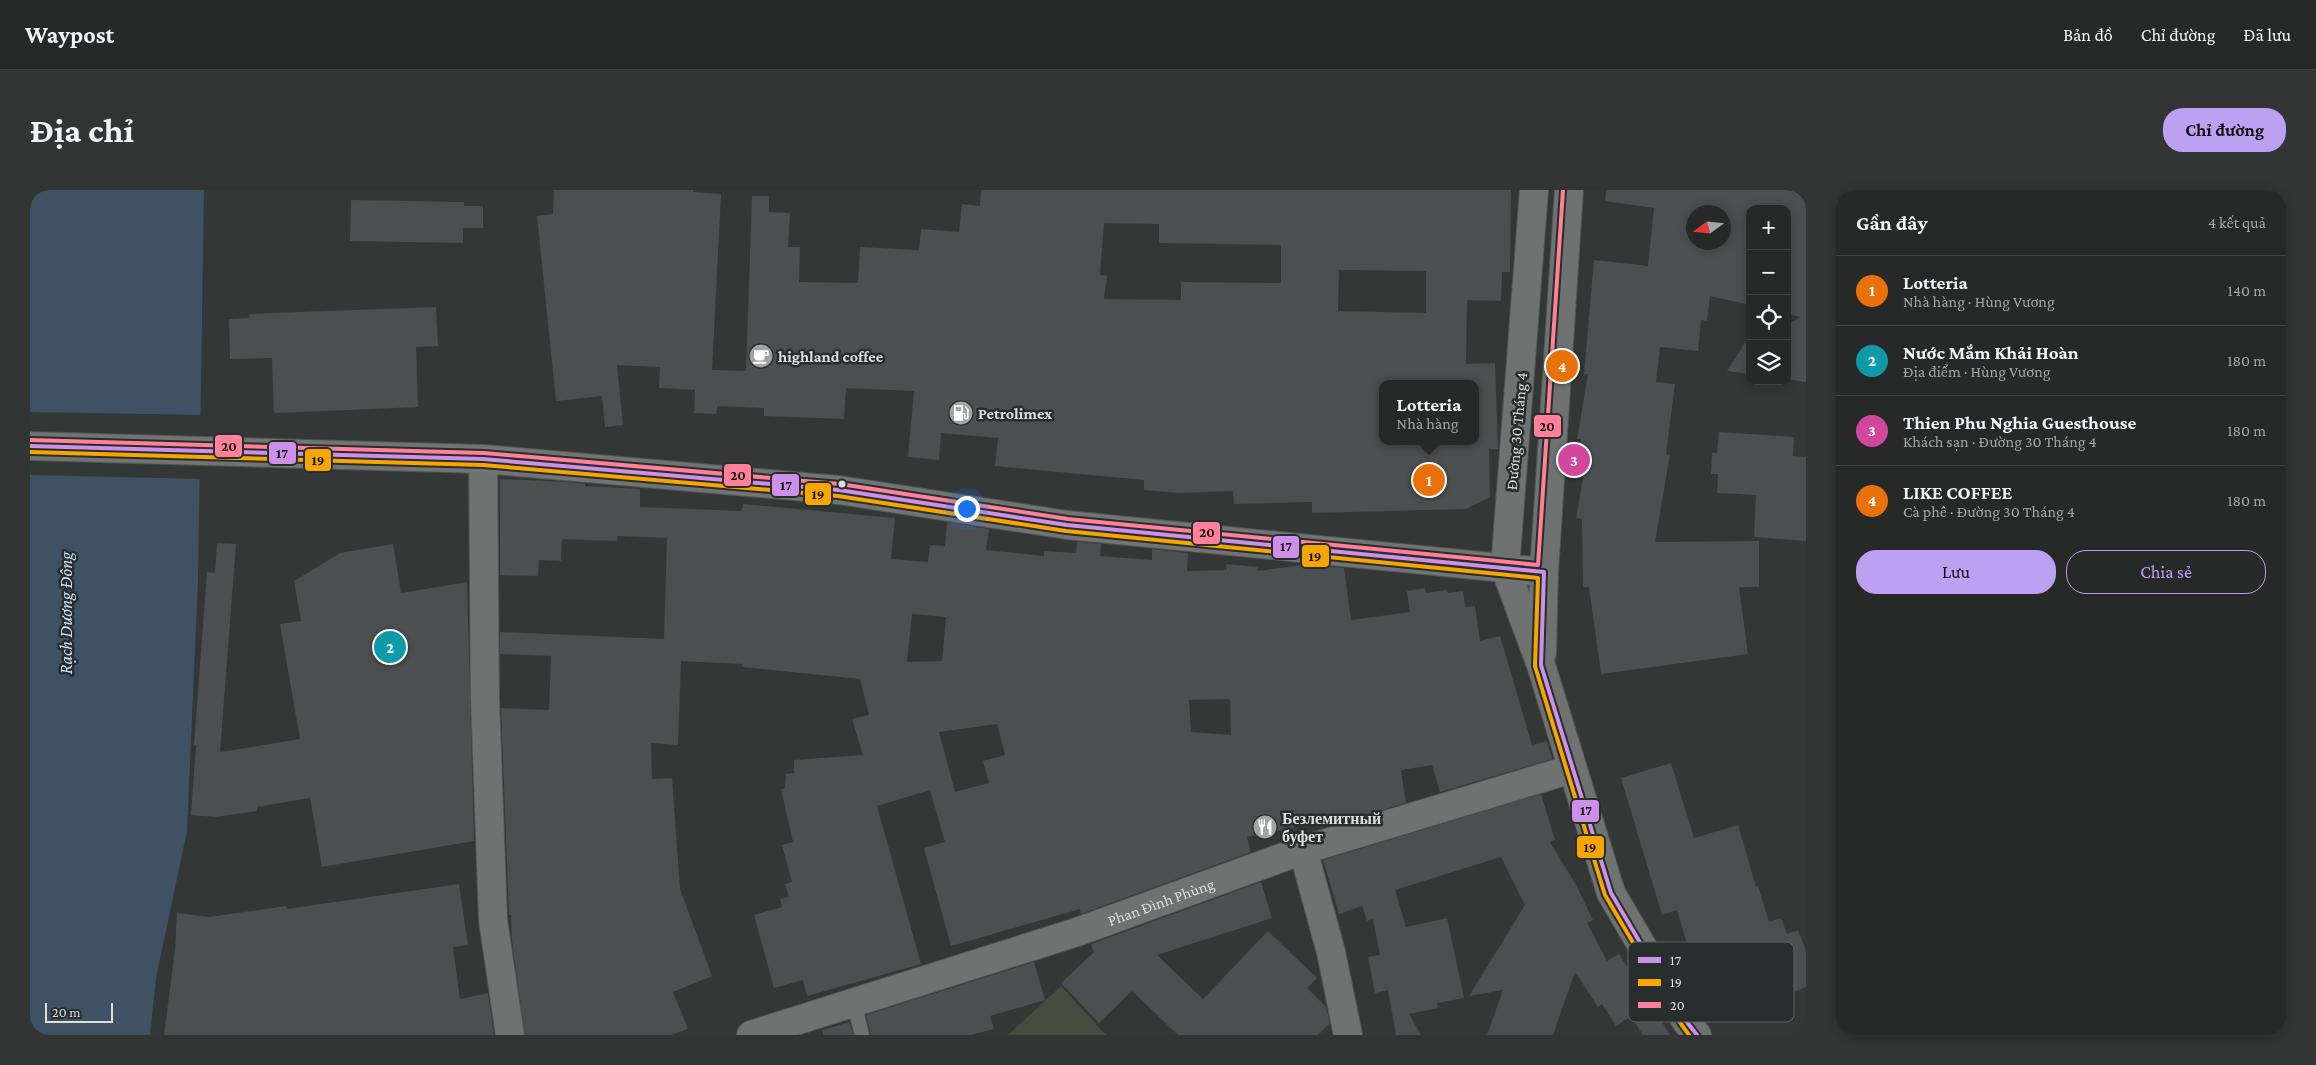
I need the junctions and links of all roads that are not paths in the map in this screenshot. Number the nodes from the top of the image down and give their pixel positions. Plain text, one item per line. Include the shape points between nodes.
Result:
1 (1534, 190) edge
2 (1569, 190) edge
3 (1528, 276) junction
4 (1564, 277) junction
5 (30, 446) edge
6 (483, 460) junction
7 (1505, 568) junction
8 (1544, 572) junction
9 (1541, 665) junction
10 (1572, 769) junction
11 (1303, 850) junction
12 (1639, 942) edge
13 (854, 1003) junction
14 (1687, 1022) edge
15 (755, 1034) edge
16 (510, 1035) edge
17 (862, 1035) edge
18 (1348, 1035) edge
19 (1697, 1035) edge

1 - 3 street, Đường 30 Tháng 4
2 - 4 street, Đường 30 Tháng 4
3 - 4 street
3 - 7 street, Đường 30 Tháng 4
4 - 8 street, Đường 30 Tháng 4
5 - 6 main road
6 - 7 main road via 839,490 1067,524
6 - 16 street via 485,699 493,920
7 - 8 main road
7 - 9 street, Đường 30 Tháng 4
8 - 9 street, Đường 30 Tháng 4
9 - 10 street, Đường 30 Tháng 4
10 - 11 street, Phan Đình Phùng
10 - 12 street, Đường 30 Tháng 4 via 1610,893
11 - 13 street, Phan Đình Phùng via 1077,932
11 - 18 street via 1331,952
13 - 15 street, Phan Đình Phùng
13 - 17 lane
14 - 19 street, Đường 30 Tháng 4

